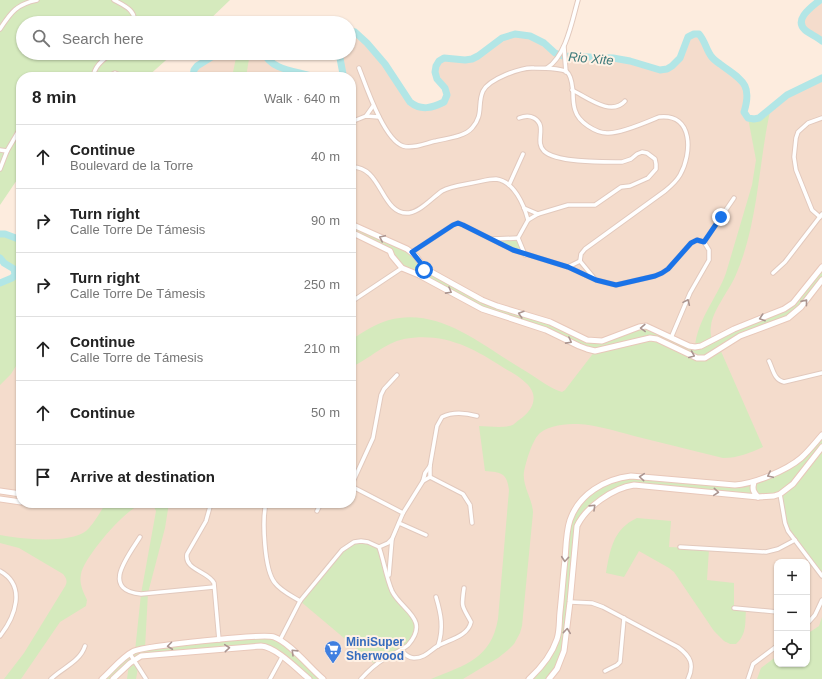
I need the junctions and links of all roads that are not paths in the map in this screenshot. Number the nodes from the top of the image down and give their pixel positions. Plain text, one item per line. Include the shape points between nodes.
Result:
1 (37, 0) edge
2 (114, 0) edge
3 (578, 0) edge
4 (134, 16) edge
5 (0, 29) edge
6 (562, 54) junction
7 (104, 60) edge
8 (358, 68) dead end
9 (546, 69) junction
10 (94, 72) edge
11 (566, 72) junction
12 (572, 90) junction
13 (625, 101) dead end
14 (373, 106) junction
15 (366, 116) junction
16 (379, 117) junction
17 (519, 118) dead end
18 (822, 118) edge
19 (356, 120) edge
20 (16, 136) edge
21 (0, 150) edge
22 (7, 151) junction
23 (523, 154) dead end
24 (356, 167) edge
25 (0, 169) edge
26 (509, 185) junction
27 (734, 198) dead end
28 (524, 208) junction
29 (538, 214) junction
30 (821, 216) edge
31 (528, 220) junction
32 (356, 226) edge
33 (356, 234) edge
34 (518, 238) junction
35 (491, 239) junction
36 (704, 242) junction
37 (396, 244) junction
38 (390, 251) junction
39 (412, 252) junction
40 (526, 255) junction
41 (580, 261) junction
42 (568, 267) junction
43 (822, 267) edge
44 (402, 268) junction
45 (424, 268) junction
46 (773, 273) dead end
47 (419, 275) junction
48 (596, 280) junction
49 (822, 280) edge
50 (356, 299) edge
51 (671, 338) junction
52 (712, 342) junction
53 (716, 352) junction
54 (769, 360) dead end
55 (822, 373) edge
56 (397, 376) dead end
57 (477, 416) dead end
58 (822, 435) edge
59 (822, 447) edge
60 (792, 464) junction
61 (430, 466) junction
62 (800, 474) junction
63 (356, 475) edge
64 (430, 477) junction
65 (422, 481) junction
66 (610, 481) junction
67 (754, 482) junction
68 (356, 489) edge
69 (616, 490) junction
70 (0, 491) edge
71 (16, 493) edge
72 (780, 494) junction
73 (758, 497) junction
74 (0, 499) edge
75 (16, 501) edge
76 (209, 508) edge
77 (266, 508) edge
78 (318, 508) edge
79 (317, 511) dead end
80 (574, 512) junction
81 (402, 513) junction
82 (579, 521) junction
83 (398, 523) junction
84 (472, 524) dead end
85 (426, 535) dead end
86 (140, 537) dead end
87 (392, 539) junction
88 (795, 540) junction
89 (379, 546) junction
90 (680, 547) dead end
91 (0, 571) edge
92 (822, 576) edge
93 (388, 578) junction
94 (214, 587) junction
95 (464, 588) dead end
96 (436, 597) dead end
97 (822, 600) edge
98 (300, 601) junction
99 (570, 602) junction
100 (734, 608) dead end
101 (774, 612) edge
102 (624, 618) junction
103 (810, 621) edge
104 (0, 636) edge
105 (265, 636) junction
106 (219, 640) junction
107 (280, 640) junction
108 (85, 646) dead end
109 (265, 646) junction
110 (438, 646) junction
111 (553, 647) junction
112 (774, 648) edge
113 (401, 650) junction
114 (564, 651) junction
115 (130, 654) junction
116 (282, 657) junction
117 (134, 660) junction
118 (605, 672) dead end
119 (319, 678) edge
120 (51, 679) edge
121 (102, 679) edge
122 (113, 679) edge
123 (146, 679) edge
124 (270, 679) edge
125 (309, 679) edge
126 (361, 679) edge
127 (529, 679) edge
128 (549, 679) edge
129 (688, 679) edge
130 (748, 679) edge

1 - 5 street via 15,9
2 - 4 street
3 - 6 street
6 - 9 street
6 - 11 street
7 - 10 street
8 - 14 street
9 - 11 street
9 - 16 street via 520,70 487,85 483,92 478,120 468,132 460,135 416,146 404,146 395,141
11 - 12 street via 570,76
12 - 13 street via 607,107 615,108
12 - 41 street via 574,109 578,118 600,132 618,131 666,116 680,122 688,138 685,165 674,183 585,249
14 - 15 street
14 - 16 street
15 - 16 street
15 - 19 street
17 - 29 street via 530,117 539,122 541,148 549,155 588,162 622,162 642,152 652,156 656,164 656,169 648,178 621,187 595,204 568,205
18 - 30 street via 808,123 798,132 794,157 796,170 812,210
20 - 22 street
21 - 22 street
22 - 25 street
23 - 26 street
24 - 26 street via 368,172 395,208 410,213 450,187 494,179 502,180
26 - 28 street
27 - 36 street
28 - 29 street
28 - 31 street
29 - 31 street
30 - 46 street via 785,262
31 - 34 street
37 -> 32 street
33 - 38 street
34 - 35 street
34 - 40 street
35 - 39 street via 458,223
35 - 40 street
36 - 48 street via 697,240 691,243 668,269 655,276 616,285
51 -> 36 street via 690,293 709,260 709,250
37 - 38 street
37 - 39 street
38 - 44 street
39 - 45 street
40 - 42 street
41 - 42 street
41 - 48 street
42 - 48 street
43 -> 52 street via 793,303 740,326
44 - 47 street
44 - 50 street
45 - 47 street
51 -> 45 street via 646,326 602,341 587,340 550,322 482,300
47 -> 53 street via 482,309 546,330 587,349 604,350 650,338 658,339 697,358 705,358
53 -> 49 street via 740,336 788,318
51 - 52 street via 695,347
52 - 53 street
54 - 55 street via 779,381
56 - 63 street via 381,395 373,438
57 - 61 street via 452,414 442,417 437,426
58 - 60 street
59 - 62 street
60 - 62 street
60 -> 67 street
61 - 64 street
61 - 65 street
62 - 72 street via 794,484
64 - 65 street
64 - 84 street via 463,494 470,506
65 - 81 street
67 -> 66 street via 735,486 631,476
66 - 69 street
66 - 80 street via 587,495
67 - 73 street via 754,493
68 - 81 street
69 -> 73 street via 634,485
82 -> 69 street via 597,503
70 - 71 street
72 - 73 street
72 - 88 street via 785,523
74 - 75 street
76 - 94 street via 206,521 186,558 190,565 212,580
77 - 98 street via 264,530 272,579
78 - 79 street
80 - 82 street
80 -> 111 street via 568,529 558,637
81 - 83 street
82 - 99 street
83 - 85 street
83 - 87 street
86 - 94 street via 119,574 122,587 127,591 141,594
87 - 89 street
87 - 93 street
88 - 90 street via 766,552
88 - 92 street
89 - 93 street
89 - 98 street via 361,541 347,545
91 - 104 street via 12,581 16,598 10,620
93 - 113 street via 395,596 414,617 416,624 411,640
94 - 106 street
95 - 110 street via 462,604 471,622 470,626 457,637
96 - 110 street via 442,621
97 - 103 street
98 - 107 street
99 - 102 street via 598,605
114 -> 99 street
100 - 101 street
102 - 118 street via 620,662
102 - 129 street via 685,652 691,662
105 - 106 street
105 - 107 street
105 - 109 street via 262,641
106 -> 115 street via 145,648
119 -> 107 street
108 - 120 street via 78,657
109 - 116 street
117 -> 109 street via 146,655
110 - 113 street via 424,656 415,658
111 - 114 street
111 - 127 street via 542,667
112 - 130 street via 753,664
113 - 126 street via 376,665
114 - 128 street via 557,669
115 - 117 street
115 - 121 street
116 - 124 street
116 - 125 street
117 - 122 street
117 - 123 street

